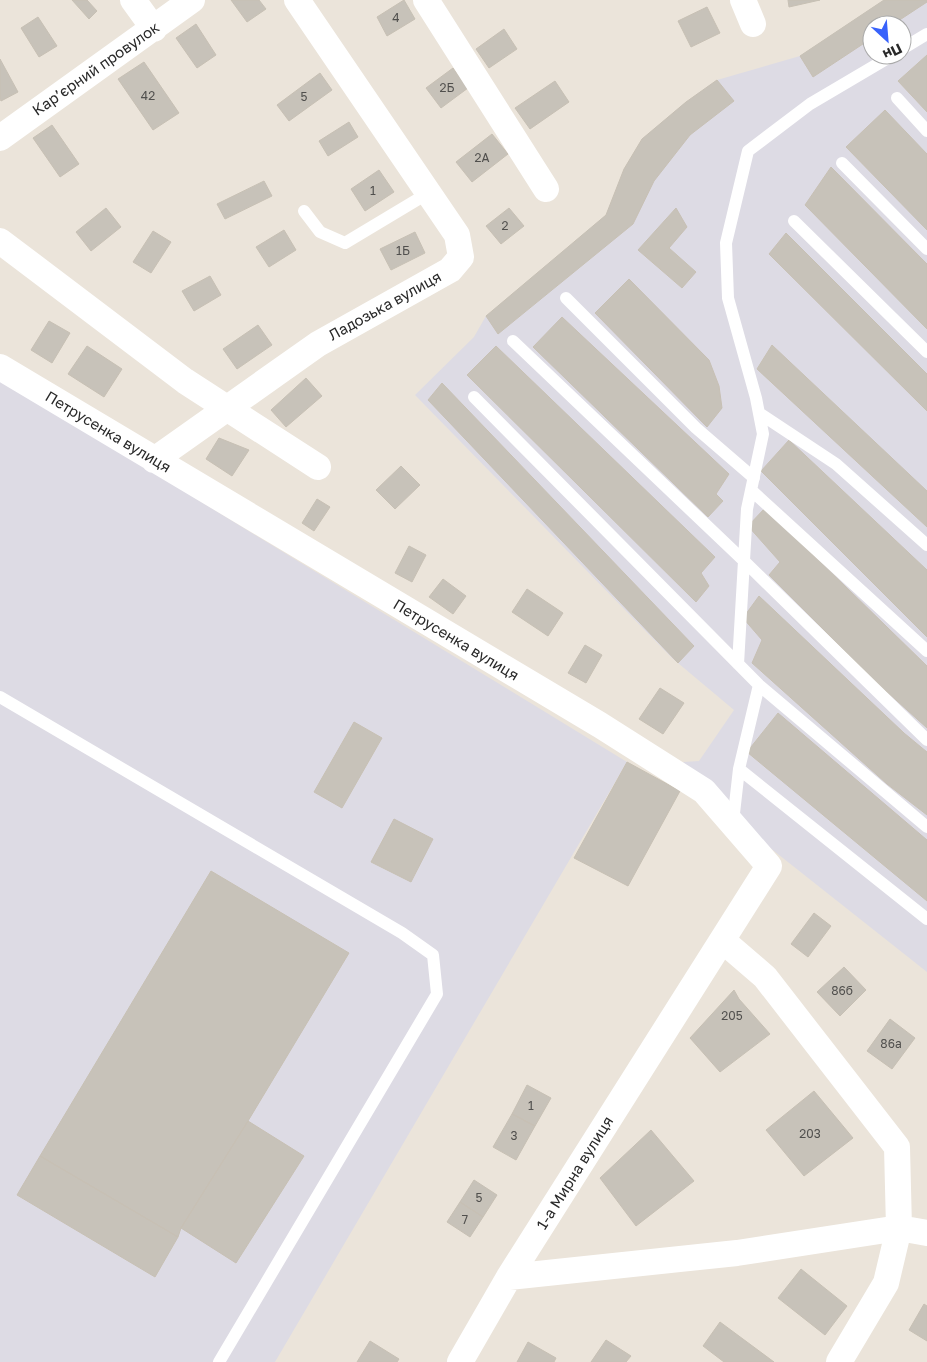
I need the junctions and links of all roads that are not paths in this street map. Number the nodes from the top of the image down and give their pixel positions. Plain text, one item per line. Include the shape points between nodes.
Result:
1 (133, 0) edge
2 (192, 0) edge
3 (297, 0) edge
4 (426, 0) edge
5 (743, 0) edge
6 (752, 24) dead end
7 (154, 29) junction
8 (927, 34) edge
9 (912, 43) edge
10 (876, 65) edge
11 (897, 98) dead end
12 (927, 131) edge
13 (0, 138) edge
14 (842, 163) dead end
15 (546, 189) dead end
16 (430, 192) junction
17 (304, 211) dead end
18 (794, 221) dead end
19 (0, 241) edge
20 (927, 250) edge
21 (566, 298) dead end
22 (513, 341) dead end
23 (927, 352) edge
24 (0, 366) edge
25 (474, 397) dead end
26 (227, 408) junction
27 (759, 413) junction
28 (154, 460) junction
29 (318, 467) dead end
30 (752, 484) junction
31 (927, 545) edge
32 (743, 560) junction
33 (927, 651) edge
34 (738, 664) junction
35 (759, 685) junction
36 (0, 697) edge
37 (927, 740) edge
38 (739, 769) junction
39 (733, 825) junction
40 (927, 827) edge
41 (927, 919) edge
42 (722, 940) junction
43 (693, 986) joint
44 (899, 1228) junction
45 (927, 1233) edge
46 (509, 1277) junction
47 (219, 1362) edge
48 (460, 1362) edge
49 (839, 1362) edge

1 - 7 street
2 - 7 street, Кар’єрний провулок
3 - 16 street, Ладозька вулиця
4 - 15 street
5 - 6 street
7 - 13 street, Кар’єрний провулок
8 - 9 lane
10 - 27 lane via 810,104 748,151 726,242 728,298
11 - 12 lane
14 - 20 lane
16 - 17 lane via 346,243 320,232
16 - 26 street, Ладозька вулиця via 457,235 461,257 450,270 318,344
18 - 23 lane
19 - 26 street via 185,381
21 - 30 lane
22 - 32 lane
24 - 28 street, Петрусенка вулиця
25 - 34 lane
26 - 28 street, Ладозька вулиця
26 - 29 street
27 - 30 lane via 762,434
27 - 31 lane via 836,464
28 - 39 street, Петрусенка вулиця via 600,725 704,791
30 - 32 lane
30 - 33 lane
32 - 34 lane
32 - 37 lane
34 - 35 lane
35 - 38 lane
35 - 40 lane
36 - 47 lane via 402,933 433,955 437,994
38 - 39 lane
38 - 41 lane
39 - 42 street, Петрусенка вулиця via 769,866
42 - 43 street, Петрусенка вулиця
42 - 44 street via 765,977 897,1147
43 - 46 street, 1-а Мирна вулиця
44 - 45 street
44 - 46 street via 737,1253
44 - 49 street via 886,1283
46 - 48 street, 1-а Мирна вулиця

